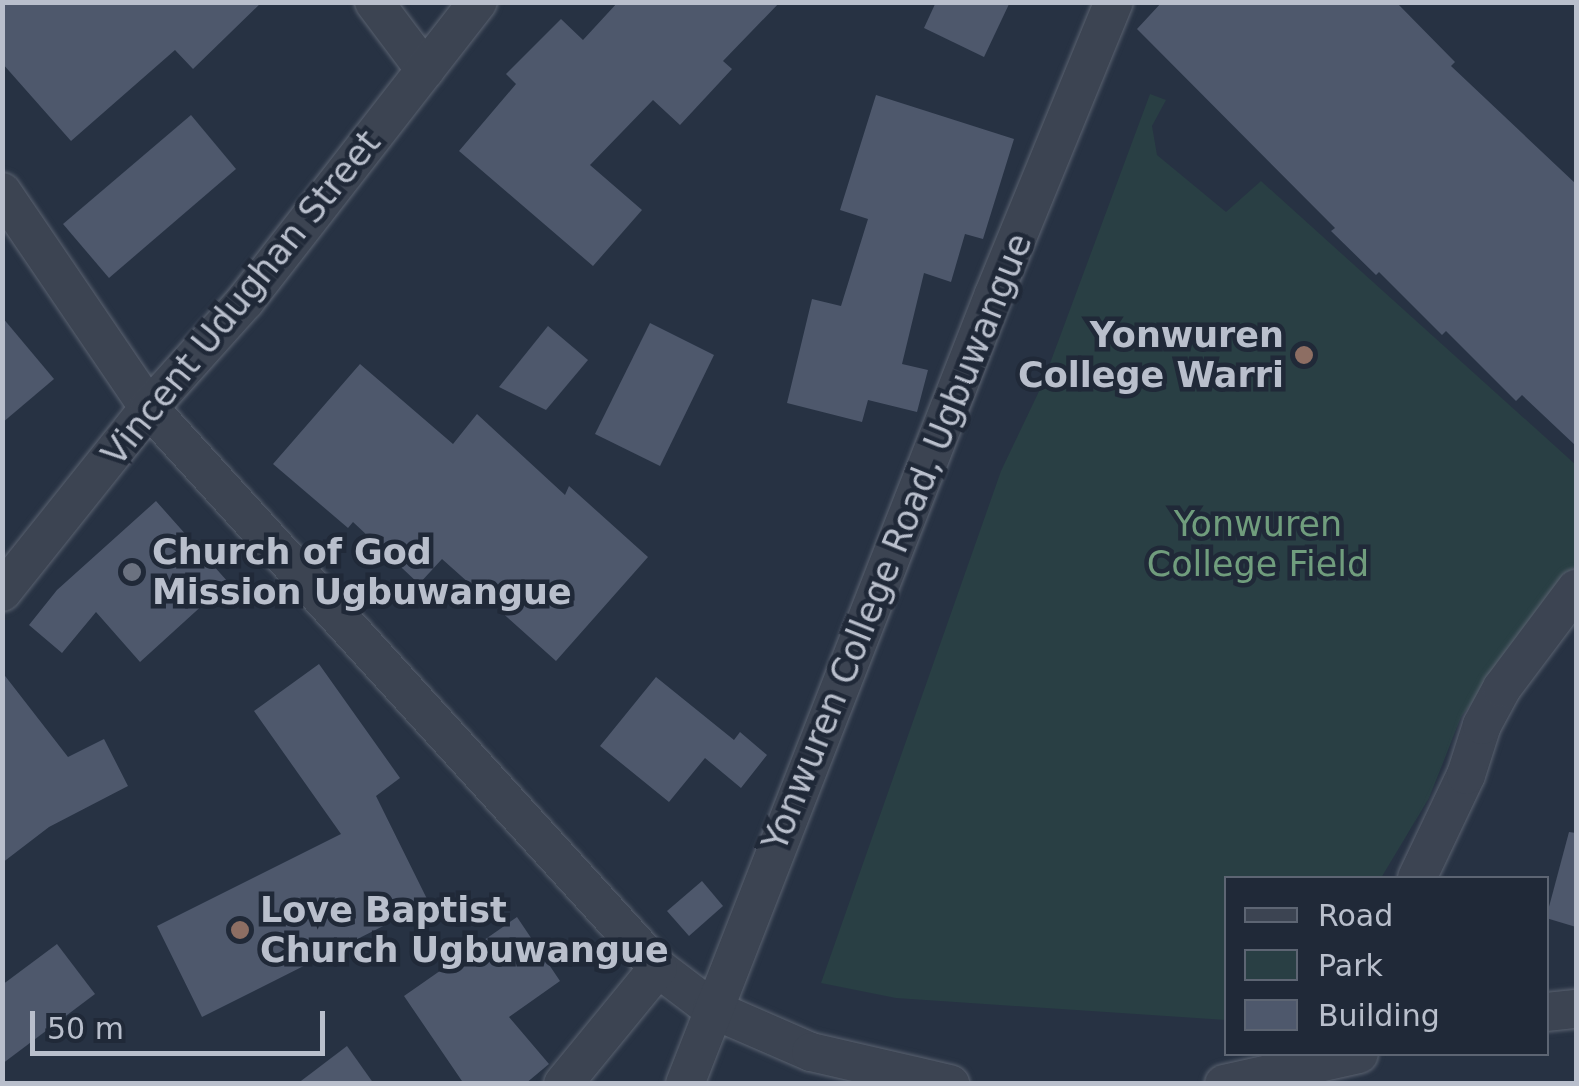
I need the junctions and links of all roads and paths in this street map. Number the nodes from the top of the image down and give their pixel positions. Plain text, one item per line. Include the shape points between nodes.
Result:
1 (374, 2) edge
2 (478, 2) edge
3 (1114, 2) edge
4 (425, 70) junction
5 (2, 192) edge
6 (150, 408) junction
7 (1576, 589) edge
8 (2, 592) edge
9 (1418, 876) edge
10 (658, 968) junction
11 (712, 1009) junction
12 (1576, 1009) edge
13 (1549, 1012) edge
14 (1342, 1056) edge
15 (563, 1084) edge
16 (685, 1084) edge
17 (950, 1084) edge
18 (1224, 1084) edge

1 - 4 street
2 - 4 street, Vincent Udughan Street
3 - 11 street, Yonwuren College Road, Ugbuwangue
4 - 6 street, Vincent Udughan Street via 245,302
5 - 6 street
6 - 8 street, Vincent Udughan Street
6 - 10 street
7 - 9 street via 1482,725 1466,776
10 - 11 street
10 - 15 street
11 - 16 street, Yonwuren College Road, Ugbuwangue
11 - 17 street via 811,1052
12 - 13 street
14 - 18 street

